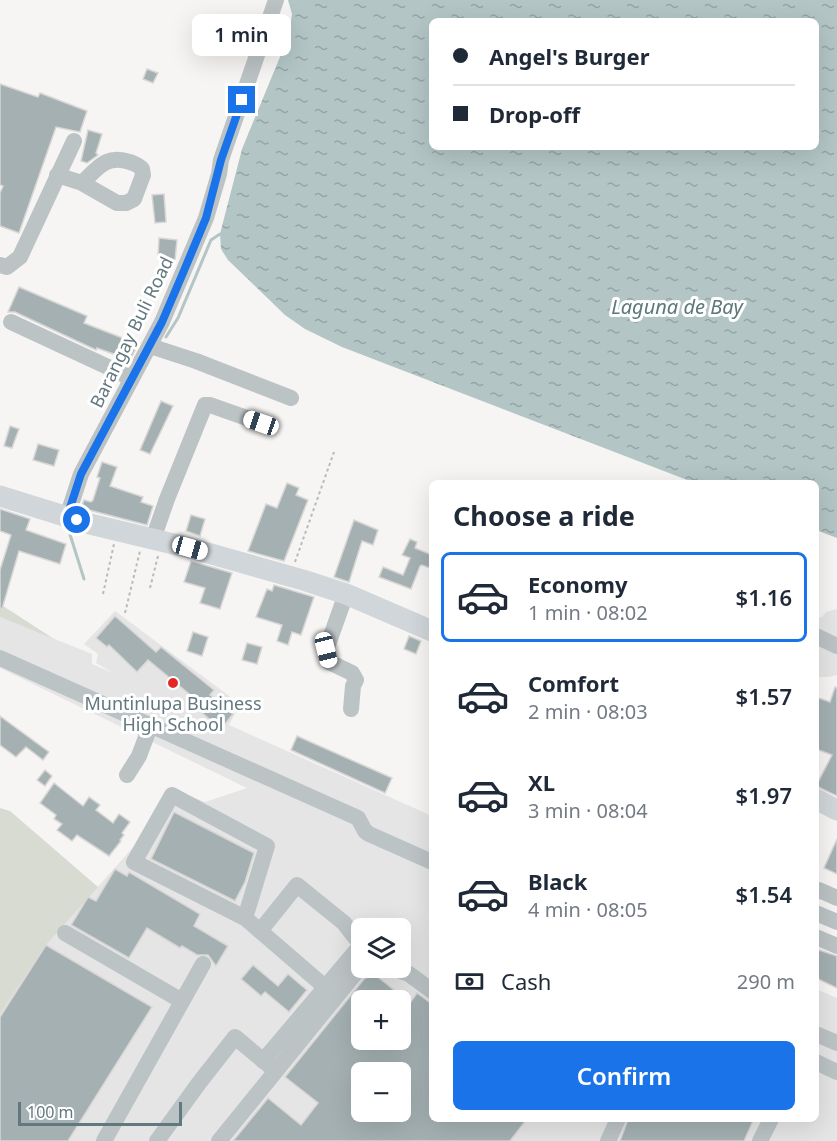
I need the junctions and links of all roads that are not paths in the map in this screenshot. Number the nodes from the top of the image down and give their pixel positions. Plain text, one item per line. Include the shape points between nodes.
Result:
1 (276, 0) edge
2 (74, 141) dead end
3 (57, 175) junction
4 (82, 183) dead end
5 (0, 265) edge
6 (11, 322) dead end
7 (150, 346) junction
8 (131, 380) junction
9 (291, 398) dead end
10 (261, 423) dead end
11 (0, 496) edge
12 (67, 517) junction
13 (153, 539) junction
14 (346, 594) junction
15 (429, 630) edge
16 (819, 637) edge
17 (837, 646) edge
18 (0, 658) edge
19 (351, 708) dead end
20 (151, 724) junction
21 (127, 775) dead end
22 (819, 801) edge
23 (837, 810) edge
24 (429, 861) edge
25 (819, 890) edge
26 (837, 898) edge
27 (819, 914) edge
28 (245, 918) junction
29 (837, 922) edge
30 (260, 931) junction
31 (65, 933) dead end
32 (819, 938) edge
33 (837, 946) edge
34 (203, 964) dead end
35 (411, 976) edge
36 (351, 978) edge
37 (325, 987) junction
38 (429, 990) edge
39 (183, 1001) junction
40 (819, 1035) edge
41 (837, 1043) edge
42 (819, 1063) edge
43 (269, 1066) junction
44 (837, 1072) edge
45 (617, 1122) edge
46 (770, 1122) edge
47 (104, 1141) edge
48 (157, 1141) edge
49 (219, 1141) edge
50 (608, 1141) edge
51 (760, 1141) edge

1 - 7 street, Barangay Buli Road via 221,160 206,218
2 - 3 street
3 - 4 street
3 - 5 street via 20,257 7,267
6 - 8 street
7 - 8 street, Barangay Buli Road
7 - 9 street
8 - 12 street, Barangay Buli Road via 81,474
10 - 13 street via 205,405
11 - 12 main road
12 - 13 main road
13 - 14 main road
14 - 15 main road
14 - 19 street via 326,650 329,662 352,673 356,680
16 - 17 street
18 - 20 street
20 - 21 street
20 - 24 street via 358,818 369,834
22 - 23 main road
25 - 26 street
27 - 29 street
28 - 28 street via 267,846 172,795 134,862
28 - 30 street
30 - 37 street
30 - 37 street via 297,885 344,923 361,945
31 - 39 street
32 - 33 street
34 - 39 street
35 - 38 street
36 - 43 street
37 - 43 street
39 - 47 street
40 - 41 street
42 - 44 street
43 - 48 street via 236,1037
43 - 49 street
45 - 50 street
46 - 51 street

